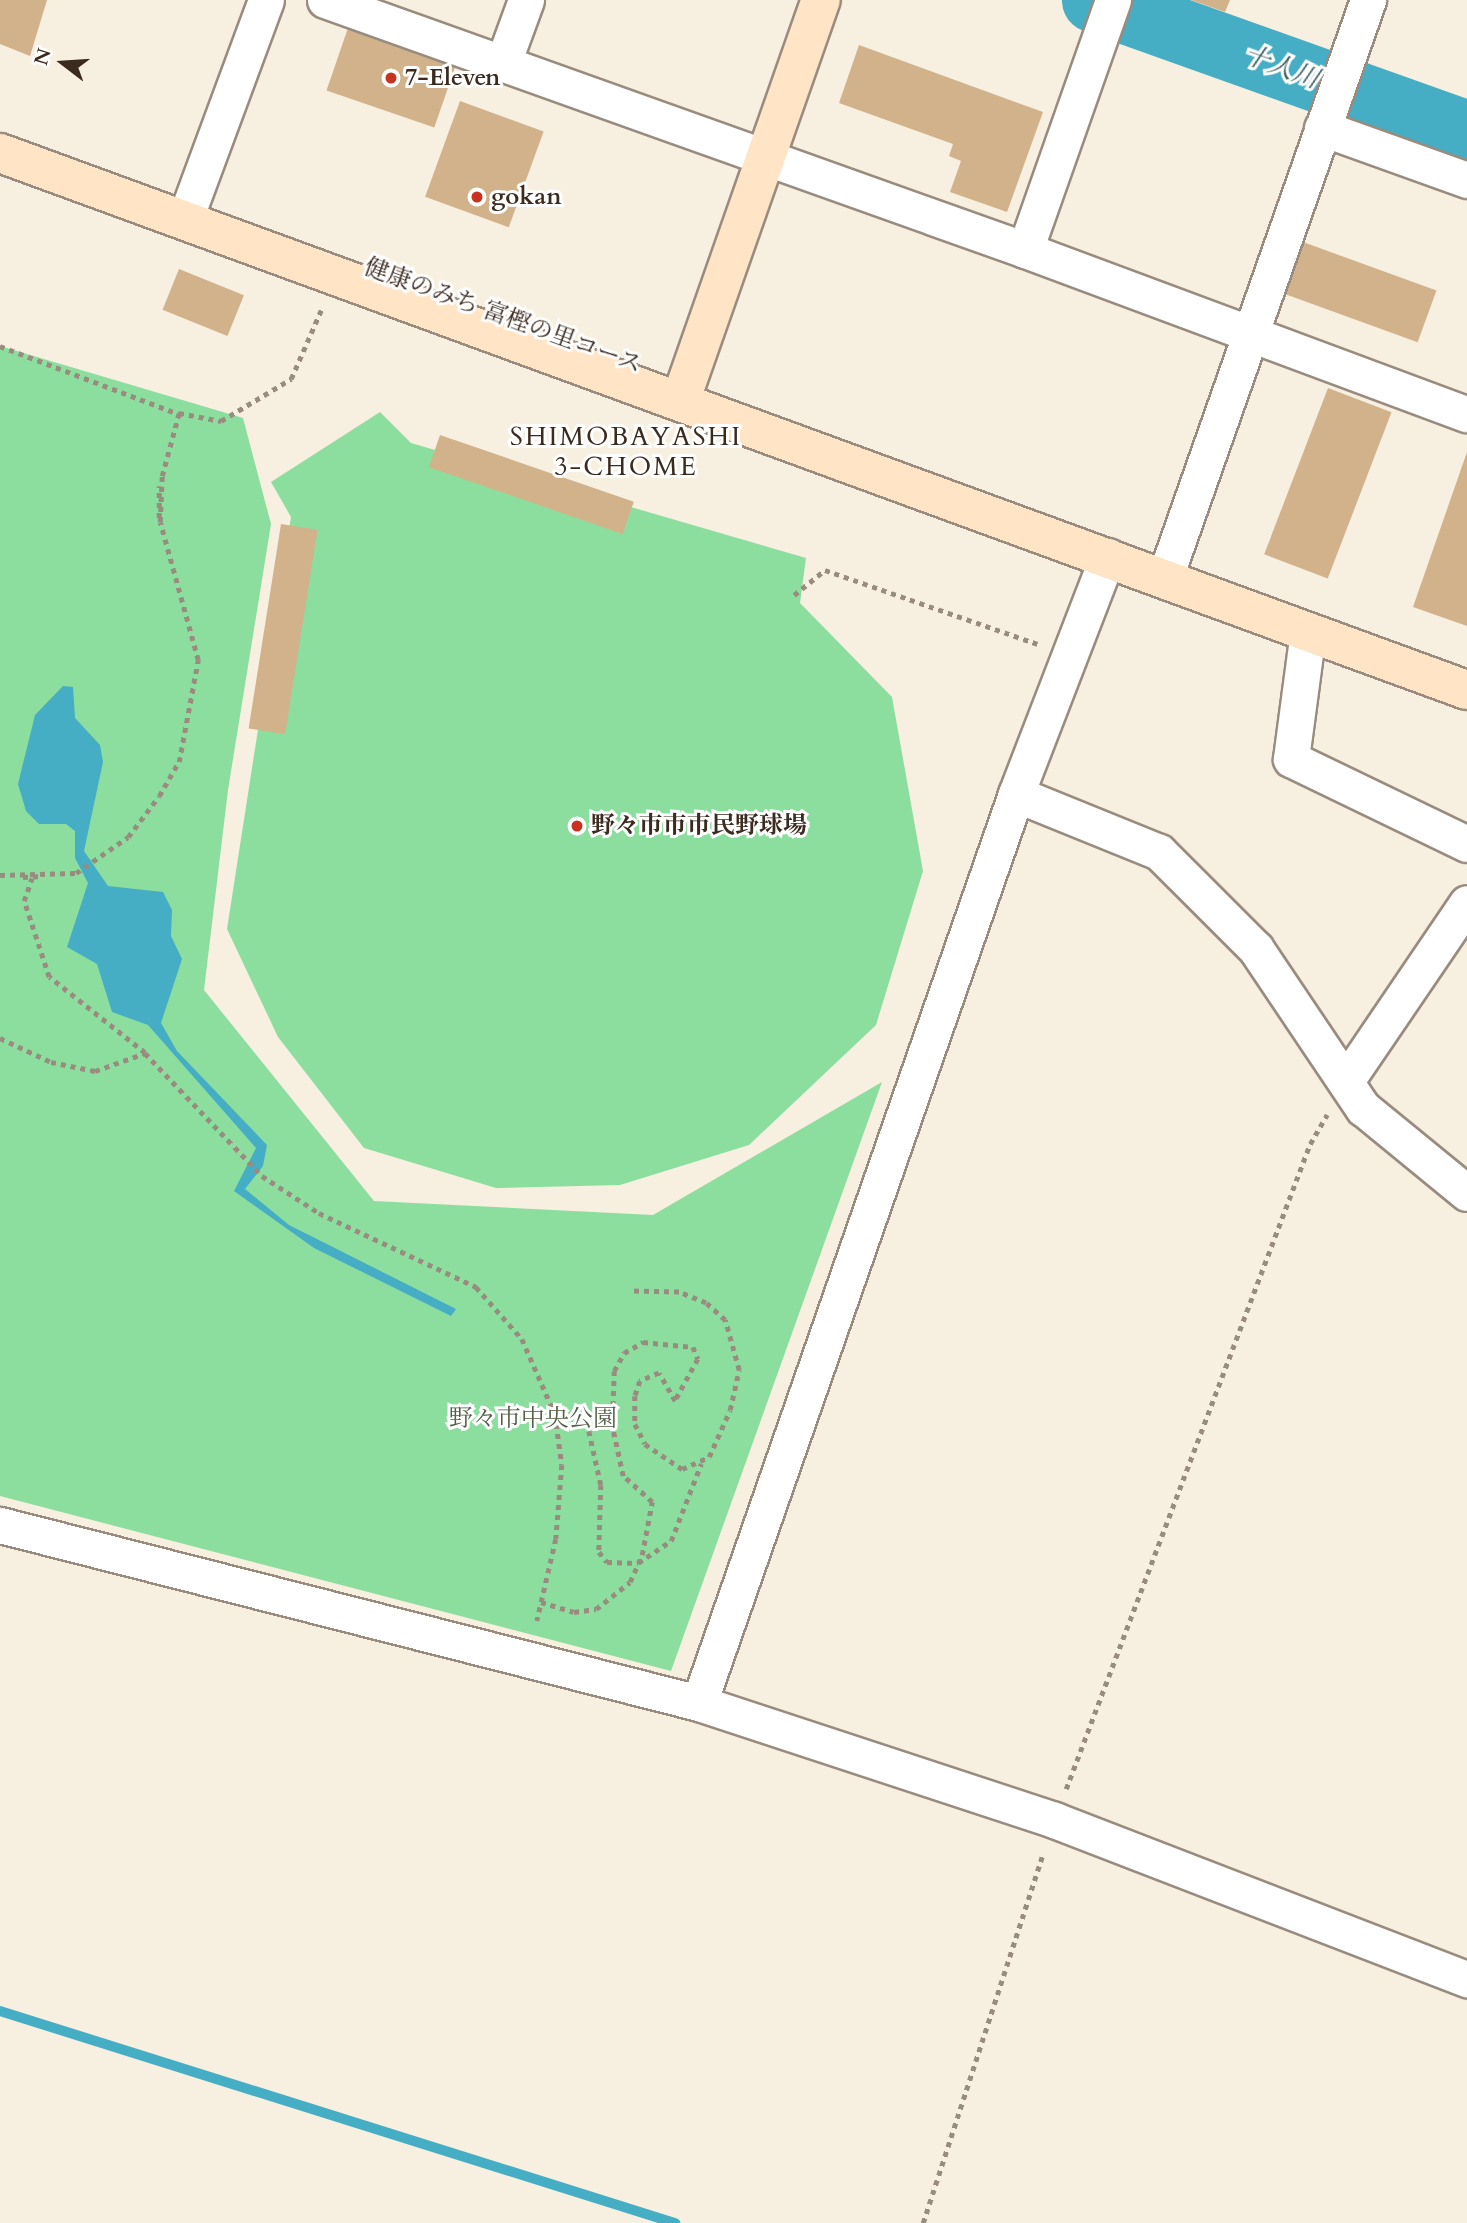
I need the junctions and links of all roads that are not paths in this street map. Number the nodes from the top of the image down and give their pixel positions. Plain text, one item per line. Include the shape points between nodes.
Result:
1 (266, 0) edge
2 (326, 0) edge
3 (526, 0) edge
4 (821, 0) edge
5 (1368, 0) edge
6 (1109, 11) edge
7 (503, 63) junction
8 (1326, 115) junction
9 (0, 153) edge
10 (766, 154) junction
11 (1467, 180) edge
12 (185, 219) junction
13 (1025, 250) junction
14 (1252, 337) junction
15 (681, 399) junction
16 (1467, 414) edge
17 (1108, 556) junction
18 (1164, 577) junction
19 (1308, 631) junction
20 (1467, 690) edge
21 (1016, 794) junction
22 (1467, 844) edge
23 (1467, 903) edge
24 (1346, 1081) junction
25 (1467, 1193) edge
26 (0, 1525) edge
27 (699, 1703) junction
28 (1467, 1979) edge

1 - 12 street
2 - 7 street
3 - 7 street
4 - 10 street
5 - 8 street
6 - 13 street
7 - 10 street
8 - 11 street
8 - 14 street
9 - 12 street
10 - 13 street
10 - 15 street
12 - 15 street
13 - 14 street
14 - 16 street
14 - 18 street
15 - 17 street
17 - 18 street
17 - 21 street
18 - 19 street
19 - 20 street
19 - 22 street via 1292,759
21 - 24 street via 1159,852 1255,949
21 - 27 street
23 - 24 street
24 - 25 street via 1363,1108
26 - 27 street
27 - 28 street via 1054,1820

